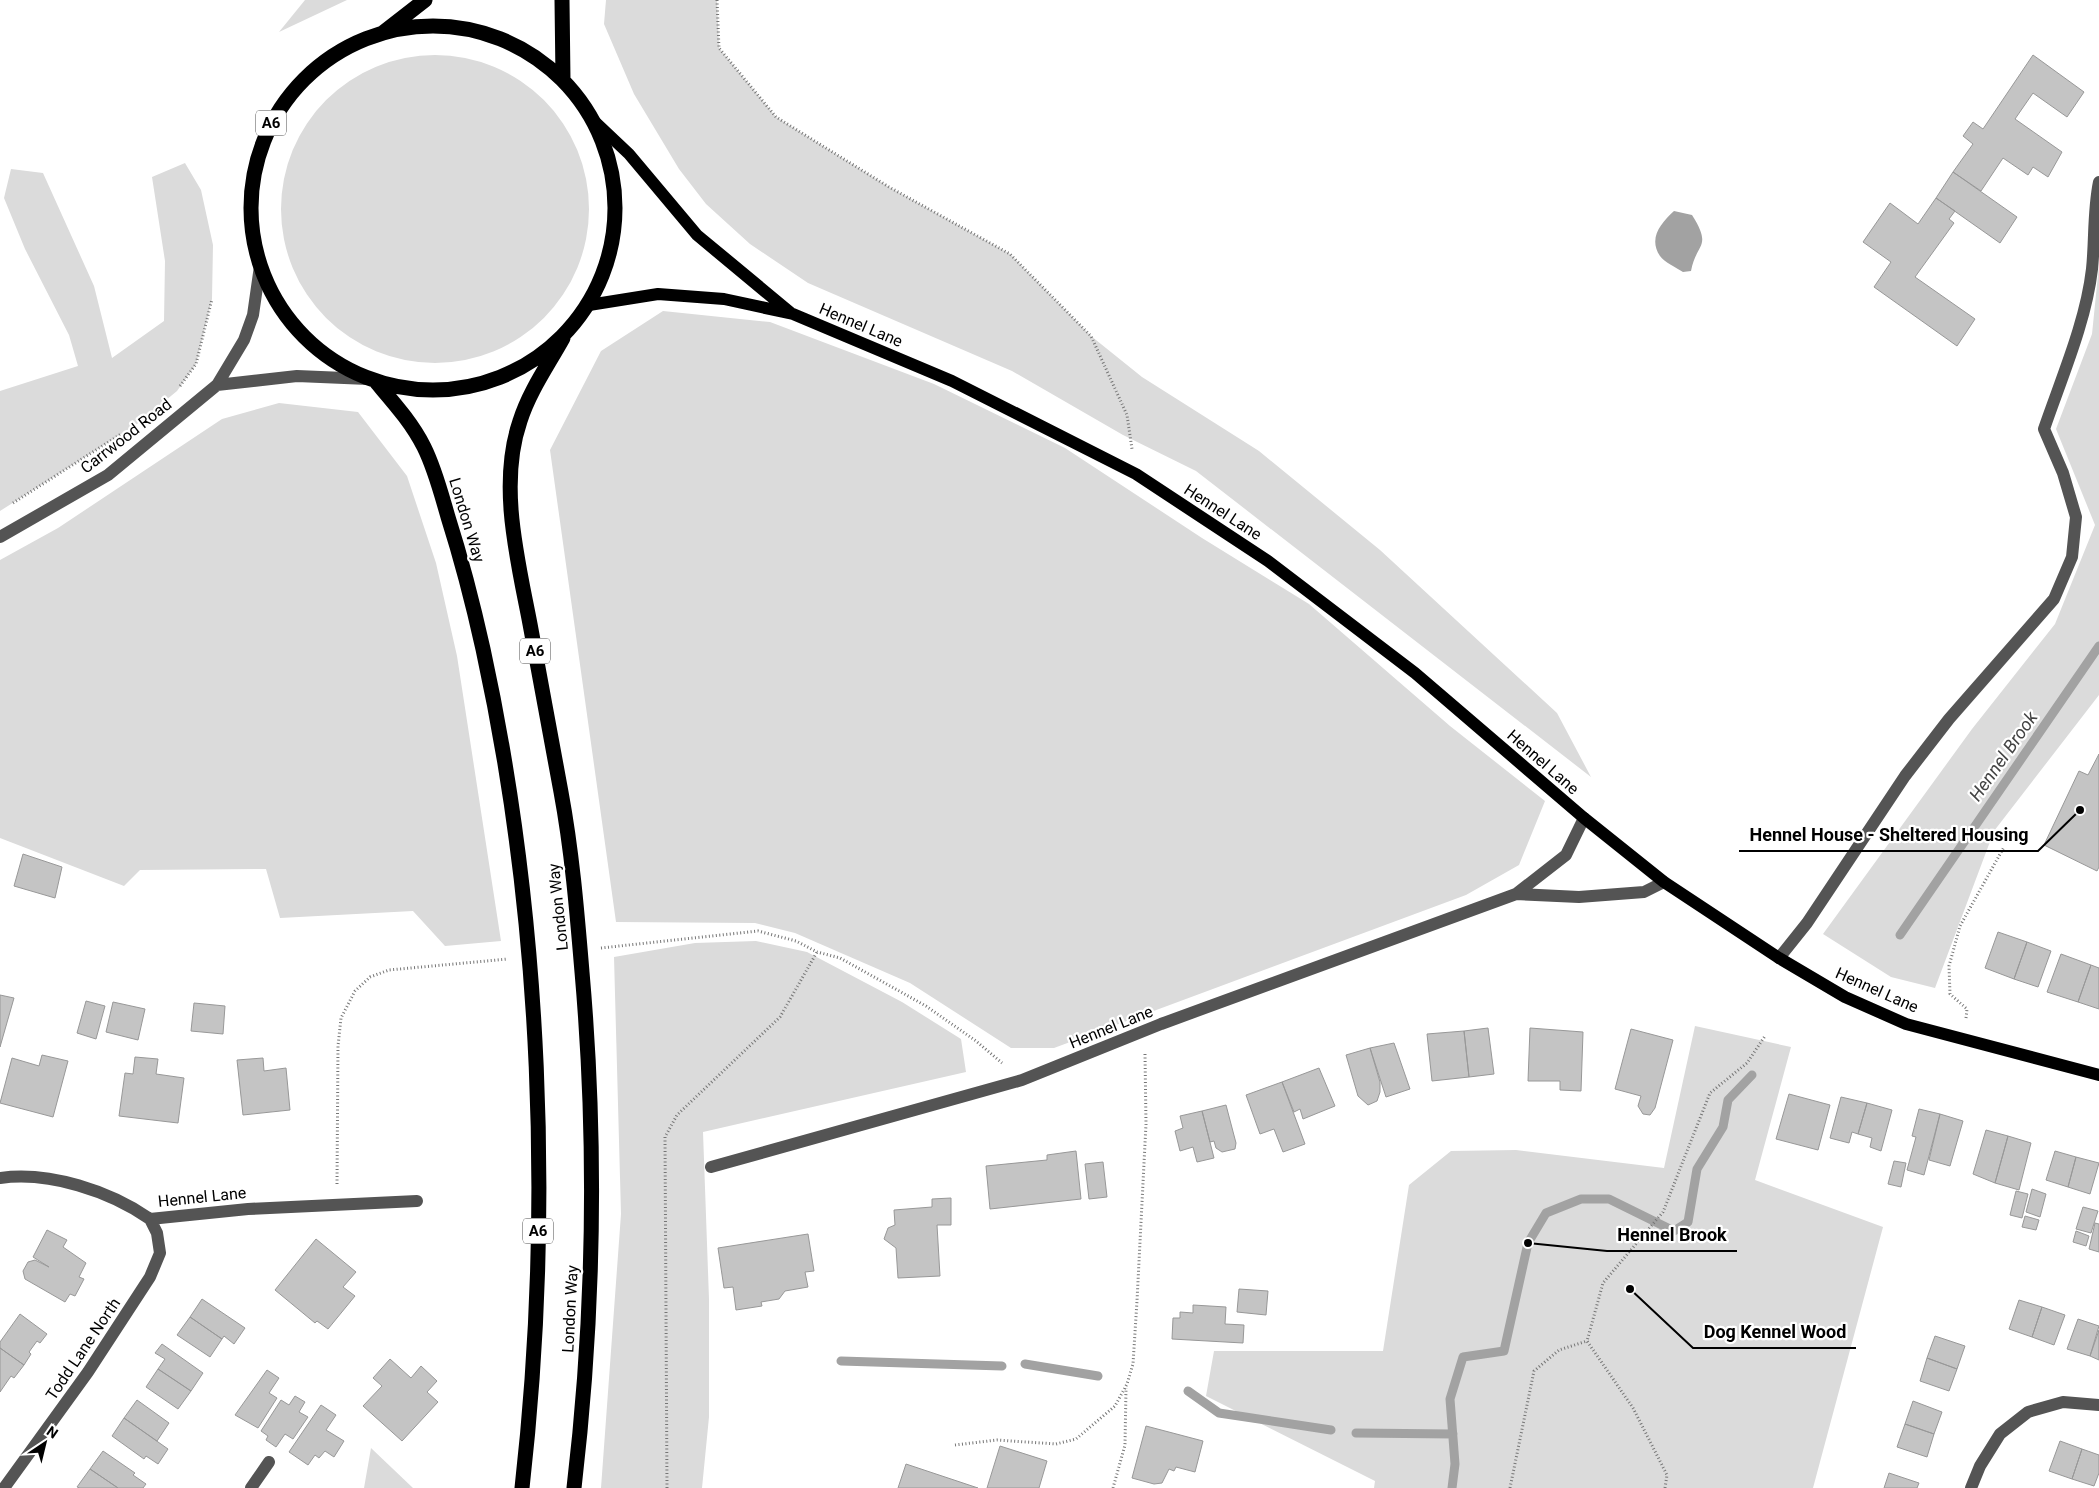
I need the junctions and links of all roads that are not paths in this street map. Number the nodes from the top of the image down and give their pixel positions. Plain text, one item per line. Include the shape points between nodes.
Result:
1 (425, 0) edge
2 (562, 0) edge
3 (383, 33) junction
4 (563, 79) junction
5 (593, 120) junction
6 (2099, 182) edge
7 (260, 266) junction
8 (589, 306) junction
9 (793, 314) junction
10 (563, 338) junction
11 (373, 381) junction
12 (217, 385) junction
13 (0, 538) edge
14 (1584, 818) junction
15 (1664, 882) junction
16 (1516, 894) junction
17 (1779, 958) junction
18 (2099, 1075) edge
19 (710, 1167) dead end
20 (0, 1178) edge
21 (417, 1201) dead end
22 (150, 1219) junction
23 (2099, 1405) edge
24 (269, 1462) dead end
25 (4, 1488) edge
26 (251, 1488) edge
27 (522, 1488) edge
28 (574, 1488) edge
29 (1972, 1488) edge

1 - 3 highway, A6
2 - 4 highway
3 - 4 highway, A6 via 431,26 479,31 524,50
3 - 7 highway, A6 via 338,52 300,83 271,123 255,169 251,218
4 - 5 highway, A6
5 - 8 highway, A6 via 611,165 617,213 609,261
5 - 9 main road, Hennel Lane via 629,154 697,235
6 - 17 street via 2095,200 2092,269 2080,327 2044,429 2063,473 2076,517 2072,557 2054,599 1949,719 1905,776 1807,923
7 - 11 highway, A6 via 284,314 321,353
7 - 12 street, Carrwood Road via 253,316 244,340
8 - 9 main road, Hennel Lane via 658,294 724,299
8 - 10 highway, A6
9 - 14 main road, Hennel Lane via 952,381 1136,474 1276,567 1414,673
10 - 11 highway, A6 via 482,385 429,392
10 - 28 highway, London Way / A6 via 519,422 510,502 562,795 583,974 590,1128 590,1280
11 - 12 street via 297,376
11 - 27 highway, London Way / A6 via 409,422 437,479 468,584 493,694 514,819 530,974 538,1135 538,1305
12 - 13 street, Carrwood Road via 108,475
14 - 15 main road, Hennel Lane
14 - 16 street, Hennel Lane via 1566,856
15 - 16 street, Hennel Lane via 1635,893 1578,897
15 - 17 main road, Hennel Lane
16 - 19 street, Hennel Lane via 1145,1031 1022,1080
17 - 18 main road, Hennel Lane via 1845,997 1898,1020
20 - 22 street, Hennel Lane via 20,1175 103,1193
21 - 22 street, Hennel Lane via 248,1209
22 - 25 street, Todd Lane North via 157,1233 160,1253 150,1277 88,1372
23 - 29 street via 2063,1402 2028,1412 2000,1434 1980,1466
24 - 26 street

